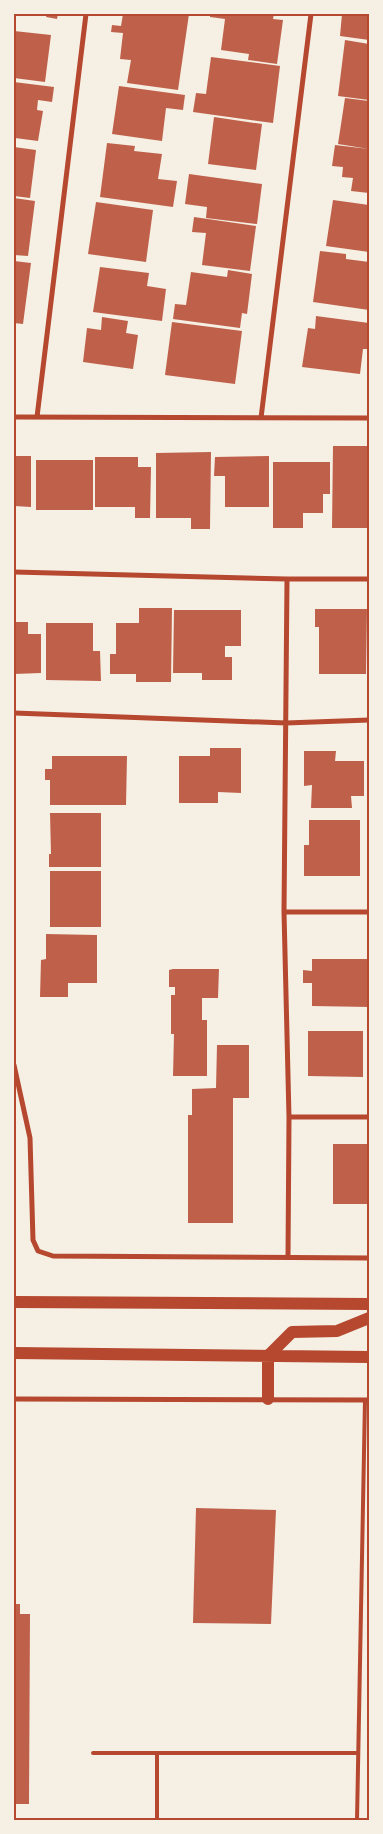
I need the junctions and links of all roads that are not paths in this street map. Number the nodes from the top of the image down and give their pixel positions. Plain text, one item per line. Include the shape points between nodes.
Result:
1 (86, 14) edge
2 (311, 14) edge
3 (14, 417) edge
4 (38, 417) junction
5 (261, 418) junction
6 (369, 418) edge
7 (14, 572) edge
8 (287, 579) junction
9 (369, 579) edge
10 (14, 713) edge
11 (369, 720) edge
12 (286, 723) junction
13 (284, 912) junction
14 (369, 912) edge
15 (14, 1065) edge
16 (369, 1116) edge
17 (289, 1117) junction
18 (288, 1257) junction
19 (369, 1258) edge
20 (14, 1302) edge
21 (369, 1304) edge
22 (369, 1318) edge
23 (14, 1354) edge
24 (268, 1356) junction
25 (369, 1357) edge
26 (268, 1398) junction
27 (14, 1399) edge
28 (367, 1400) edge
29 (157, 1753) junction
30 (358, 1753) junction
31 (93, 1754) dead end
32 (157, 1820) edge
33 (357, 1820) edge

1 - 4 street
2 - 5 street
3 - 4 street
4 - 5 street
5 - 6 street
7 - 8 street
8 - 9 street
8 - 12 street
10 - 12 street
11 - 12 street
12 - 13 street
13 - 14 street
13 - 17 street
15 - 18 street via 30,1138 33,1240 38,1251 52,1256
16 - 17 street
17 - 18 street
18 - 19 street
20 - 21 main road
22 - 24 main road via 337,1331 292,1332
23 - 24 main road
24 - 25 main road
24 - 26 main road
26 - 27 street
26 - 28 street
28 - 30 lane
29 - 30 lane
29 - 31 lane
29 - 32 lane
30 - 33 lane

